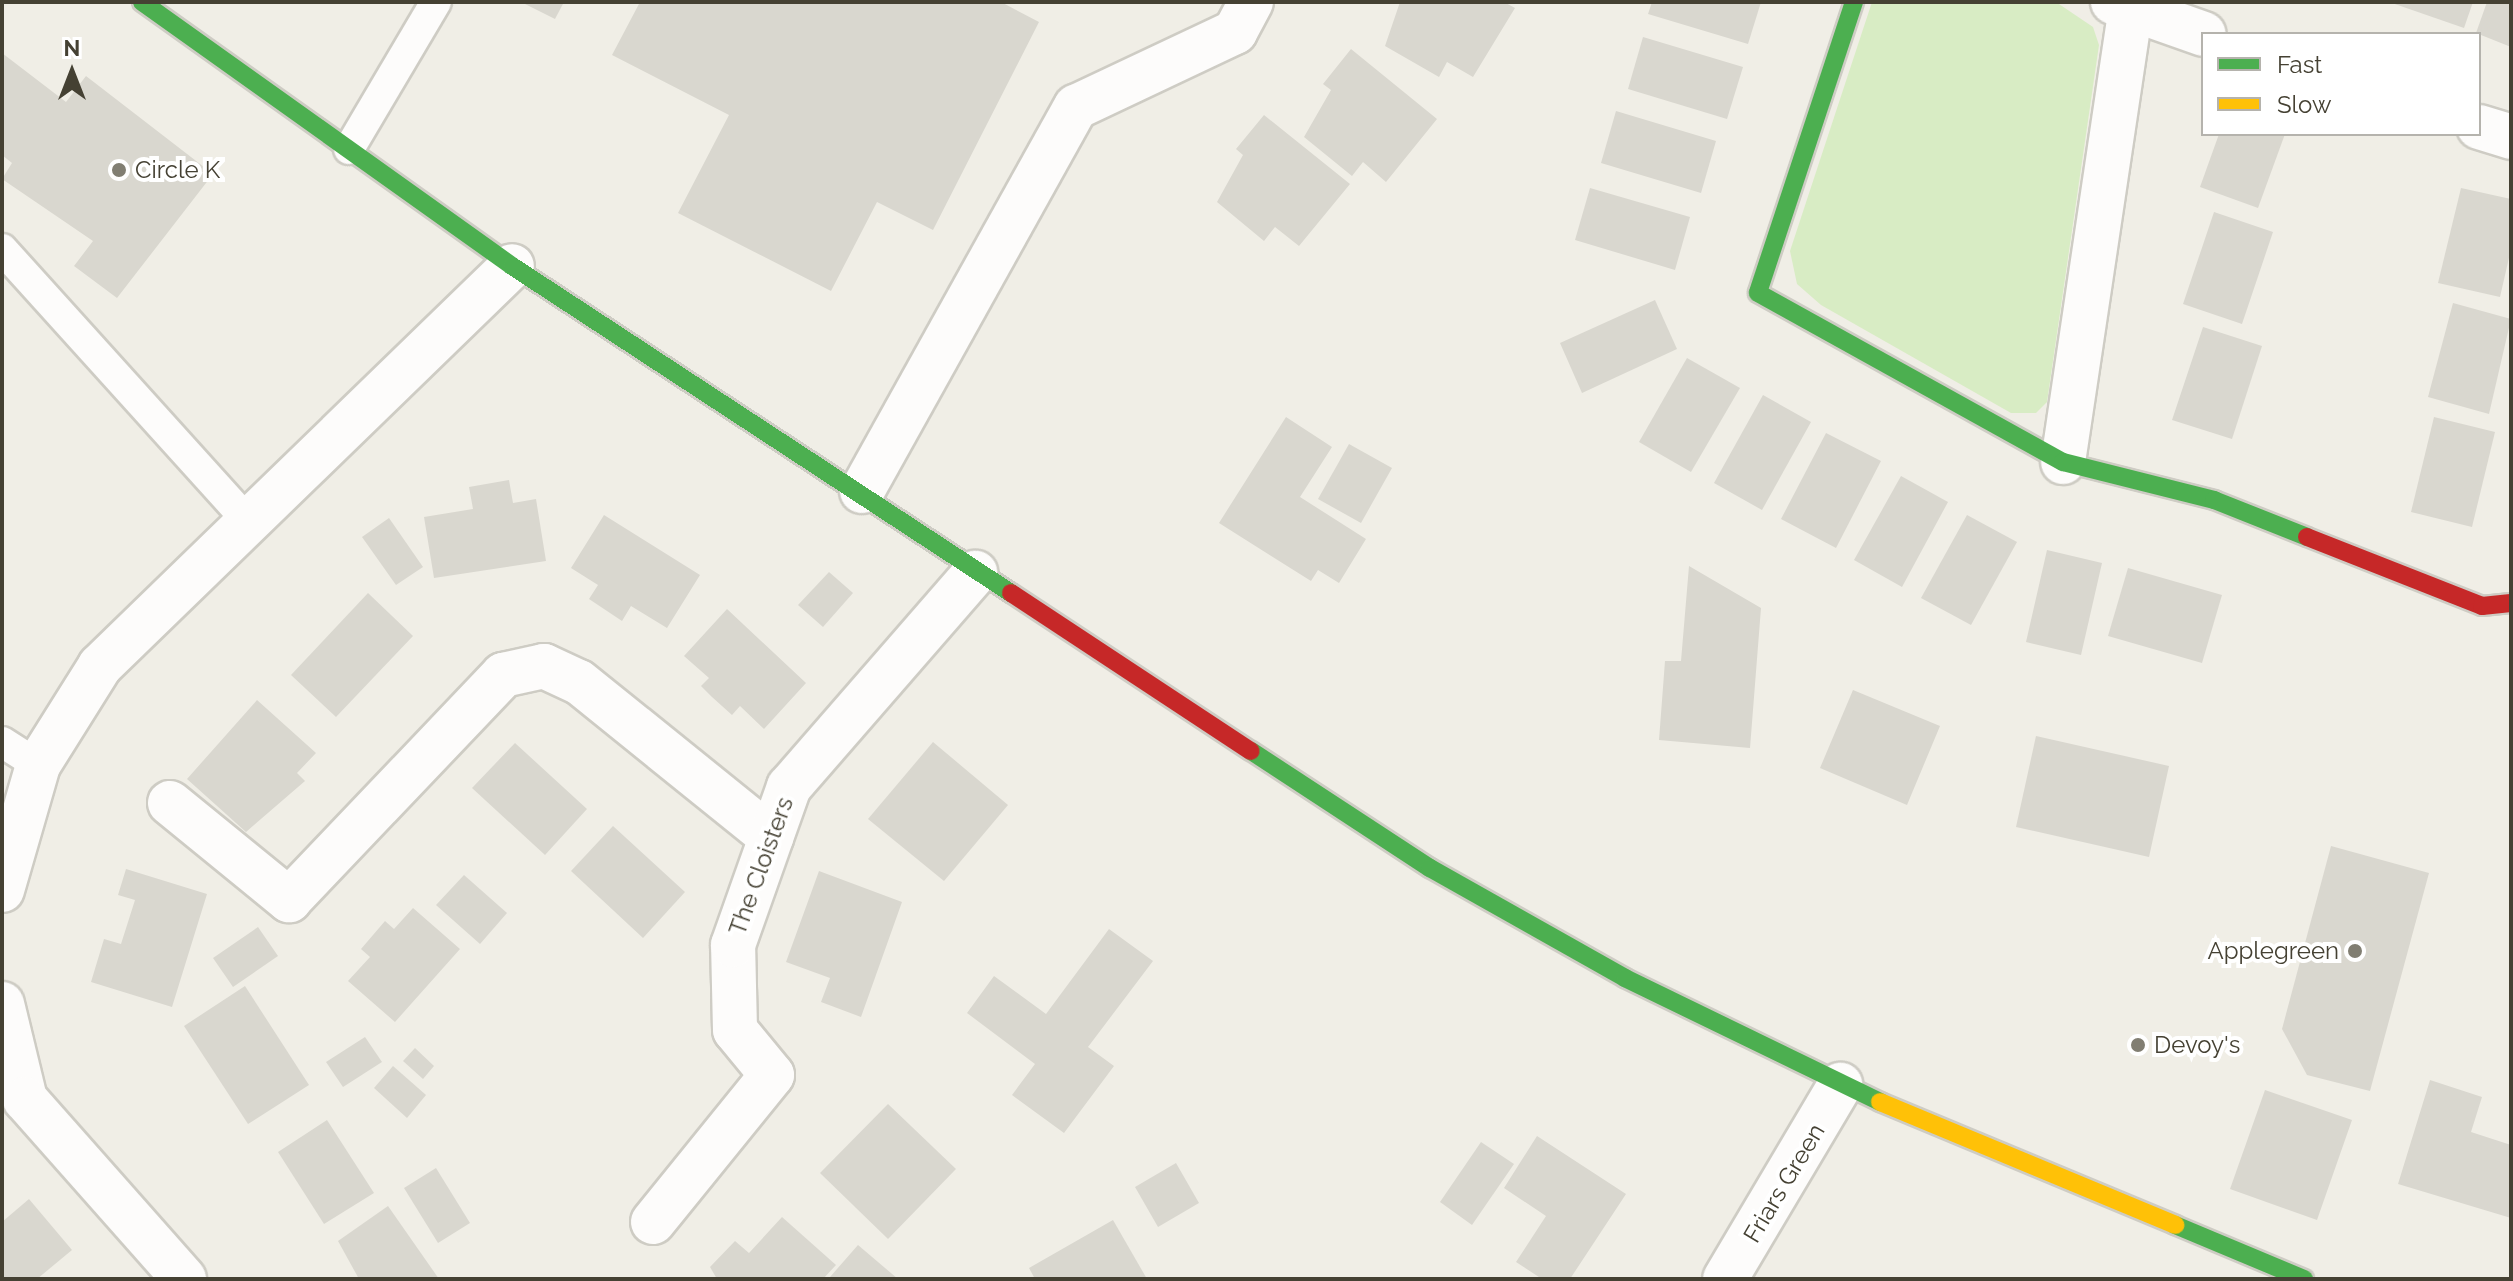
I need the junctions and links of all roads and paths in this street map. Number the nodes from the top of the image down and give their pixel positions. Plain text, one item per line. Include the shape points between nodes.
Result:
1 (142, 2) edge
2 (436, 2) edge
3 (1251, 2) edge
4 (1854, 2) edge
5 (2122, 5) edge
6 (2201, 33) edge
7 (2481, 128) edge
8 (2511, 137) edge
9 (349, 149) junction
10 (2, 249) edge
11 (512, 266) junction
12 (2063, 462) junction
13 (862, 491) junction
14 (245, 518) junction
15 (975, 573) junction
16 (2511, 603) edge
17 (2, 742) edge
18 (38, 765) junction
19 (170, 803) dead end
20 (771, 837) junction
21 (2, 890) edge
22 (2, 1004) edge
23 (1840, 1085) junction
24 (10, 1089) edge
25 (653, 1222) dead end
26 (184, 1279) edge
27 (1725, 1279) edge
28 (2304, 1279) edge

1 - 9 main road
2 - 9 lane
3 - 13 street via 1235,32 1076,107
4 - 12 main road via 1758,293
5 - 6 street
5 - 12 street
7 - 8 street
9 - 11 main road
10 - 14 lane
11 - 13 main road
11 - 14 street
12 - 16 main road via 2214,500 2482,606
13 - 15 main road
14 - 18 street via 100,666
15 - 20 street, The Cloisters via 789,787
15 - 23 main road via 1430,868 1625,978
17 - 18 lane
18 - 21 street
19 - 20 street via 289,900 503,675 544,666 579,682
20 - 25 street, The Cloisters via 733,945 735,1030 772,1075
22 - 24 street
23 - 27 street, Friars Green
23 - 28 main road
24 - 26 street

